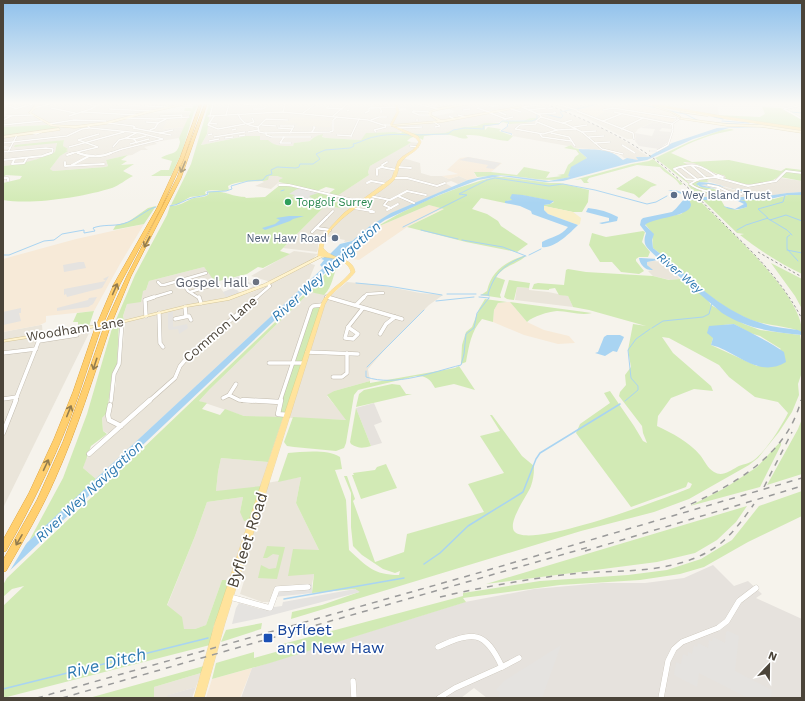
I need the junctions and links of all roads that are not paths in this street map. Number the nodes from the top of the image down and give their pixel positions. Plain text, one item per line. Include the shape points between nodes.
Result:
1 (16, 137) edge
2 (61, 137) edge
3 (90, 137) edge
4 (109, 137) edge
5 (129, 137) edge
6 (143, 137) edge
7 (153, 137) edge
8 (190, 137) edge
9 (195, 137) edge
10 (220, 137) edge
11 (233, 137) dead end
12 (270, 137) edge
13 (284, 137) junction
14 (311, 137) dead end
15 (415, 137) edge
16 (542, 137) edge
17 (567, 137) edge
18 (589, 137) joint
19 (593, 137) edge
20 (671, 137) edge
21 (126, 138) junction
22 (215, 138) junction
23 (225, 138) dead end
24 (229, 138) joint
25 (134, 139) junction
26 (149, 139) dead end
27 (219, 139) dead end
28 (208, 141) dead end
29 (13, 142) junction
30 (571, 142) junction
31 (610, 142) dead end
32 (3, 143) edge
33 (84, 143) junction
34 (136, 143) junction
35 (291, 143) dead end
36 (595, 143) junction
37 (51, 144) dead end
38 (130, 144) dead end
39 (622, 145) dead end
40 (113, 146) dead end
41 (410, 146) dead end
42 (575, 146) dead end
43 (69, 147) dead end
44 (418, 147) junction
45 (3, 148) edge
46 (10, 148) junction
47 (48, 148) junction
48 (35, 149) junction
49 (622, 149) dead end
50 (629, 149) junction
51 (615, 150) junction
52 (618, 150) dead end
53 (18, 151) junction
54 (650, 151) dead end
55 (3, 152) edge
56 (8, 152) junction
57 (78, 153) junction
58 (635, 153) dead end
59 (623, 154) dead end
60 (15, 155) dead end
61 (67, 155) dead end
62 (19, 156) dead end
63 (43, 156) junction
64 (89, 156) junction
65 (50, 157) dead end
66 (28, 158) junction
67 (16, 159) junction
68 (3, 160) edge
69 (65, 162) dead end
70 (387, 162) dead end
71 (104, 164) dead end
72 (72, 165) junction
73 (65, 166) junction
74 (692, 166) junction
75 (383, 167) junction
76 (681, 167) junction
77 (62, 168) dead end
78 (398, 168) junction
79 (411, 172) dead end
80 (381, 173) dead end
81 (802, 173) edge
82 (718, 177) junction
83 (394, 178) junction
84 (706, 178) junction
85 (3, 179) edge
86 (698, 180) junction
87 (4, 182) dead end
88 (367, 183) dead end
89 (445, 183) dead end
90 (387, 184) junction
91 (279, 185) dead end
92 (708, 185) dead end
93 (728, 192) junction
94 (424, 193) dead end
95 (742, 194) dead end
96 (370, 196) junction
97 (398, 196) junction
98 (388, 200) junction
99 (362, 202) junction
100 (414, 202) dead end
101 (398, 204) dead end
102 (162, 207) junction
103 (353, 208) junction
104 (391, 208) junction
105 (387, 210) dead end
106 (331, 211) dead end
107 (368, 216) dead end
108 (316, 228) junction
109 (330, 230) junction
110 (312, 232) dead end
111 (324, 255) junction
112 (206, 273) dead end
113 (194, 276) junction
114 (181, 280) junction
115 (197, 281) dead end
116 (158, 282) dead end
117 (216, 284) dead end
118 (268, 284) junction
119 (171, 292) dead end
120 (190, 292) junction
121 (383, 293) dead end
122 (326, 297) junction
123 (201, 303) junction
124 (322, 306) junction
125 (356, 306) junction
126 (185, 307) junction
127 (363, 308) junction
128 (159, 313) junction
129 (146, 316) junction
130 (186, 316) junction
131 (395, 317) junction
132 (174, 318) dead end
133 (402, 319) dead end
134 (191, 320) dead end
135 (122, 322) junction
136 (348, 327) dead end
137 (380, 334) dead end
138 (77, 335) dead end
139 (40, 338) junction
140 (3, 341) edge
141 (163, 347) dead end
142 (36, 349) junction
143 (307, 352) junction
144 (3, 353) edge
145 (347, 353) junction
146 (358, 354) dead end
147 (269, 363) dead end
148 (293, 363) junction
149 (303, 363) junction
150 (333, 378) dead end
151 (236, 384) dead end
152 (230, 395) junction
153 (17, 397) junction
154 (223, 398) dead end
155 (3, 399) edge
156 (280, 402) junction
157 (287, 415) junction
158 (9, 418) junction
159 (3, 419) edge
160 (121, 426) junction
161 (3, 433) edge
162 (89, 454) dead end
163 (3, 548) edge
164 (3, 568) edge
165 (308, 588) dead end
166 (756, 588) dead end
167 (229, 596) junction
168 (438, 647) dead end
169 (519, 658) dead end
170 (502, 667) junction
171 (353, 681) dead end
172 (198, 698) edge
173 (354, 698) edge
174 (439, 698) edge
175 (661, 698) edge

1 - 29 street
2 - 29 street
3 - 33 street via 78,140
4 - 33 street
5 - 21 street
6 - 25 street
7 - 64 street via 163,139 122,149 106,156
8 - 102 highway
9 -> 102 highway via 185,164
10 - 22 street
11 - 24 street
12 - 13 street
13 - 14 street
13 - 35 street via 280,143
15 - 44 main road via 419,140
16 - 30 street
17 - 30 street
18 - 19 street
18 - 36 street
20 - 54 street via 669,144
21 - 25 street
21 - 40 street
22 - 27 street
22 - 28 street
23 - 24 street
25 - 34 street
26 - 34 street
29 - 32 street
29 - 46 street
30 - 42 street
31 - 36 street
33 - 43 street
33 - 57 street via 98,147
34 - 38 street
36 - 51 street via 601,148
37 - 47 street
39 - 50 street
41 - 44 street
44 - 78 main road via 401,160
45 - 46 street
46 - 56 street
47 - 48 street
47 - 63 street via 53,149 52,152
48 - 53 street
48 - 66 street
49 - 50 street
50 - 58 street
51 - 52 street
51 - 59 street
53 - 56 street
53 - 60 street
55 - 56 street
57 - 61 street
57 - 64 street
62 - 67 street
63 - 65 street
63 - 66 street
64 - 72 street
66 - 67 street
66 - 67 street via 24,163 12,164
67 - 68 street
69 - 73 street
70 - 75 street via 382,165
71 - 72 street
72 - 73 street
73 - 77 street
74 - 76 street
74 - 82 street via 703,166
74 - 84 street
75 - 78 street
75 - 80 street via 378,169 377,174
76 - 86 street
76 - 86 street via 674,169 686,180
78 - 79 street via 411,167
78 - 83 main road
81 - 82 street via 786,171 776,181 748,186
82 - 84 street
83 - 89 street via 407,178 437,186
83 - 90 main road
84 - 86 street
85 - 87 street via 8,180
86 - 93 street via 690,184 705,190
88 - 90 street via 371,181
90 - 96 main road
91 - 99 street via 289,185
92 - 93 street
93 - 95 street
94 - 97 street via 407,191
96 - 98 street
96 - 99 main road
97 - 98 street
97 - 100 street
98 - 104 street via 385,206
99 - 103 main road
101 - 104 street
163 -> 102 highway via 22,515 60,434 117,284
102 -> 164 highway via 108,325 71,432 36,511
103 - 107 street via 371,212
103 - 109 main road
104 - 105 street
106 - 108 street
108 - 109 street
108 - 110 street
109 - 111 main road via 322,242
111 - 118 street, Woodham Lane
111 - 122 main road, Byfleet Road via 351,265 353,272
112 - 113 street
113 - 114 street
113 - 115 street
114 - 116 street via 161,285
114 - 120 street
117 - 120 street
118 - 123 street, Woodham Lane via 227,299
118 - 160 street, Common Lane via 269,287 186,359 175,378
119 - 129 street via 146,299
120 - 123 street via 198,297
121 - 125 street via 367,294
122 - 124 main road, Byfleet Road
122 - 125 street
123 - 126 street, Woodham Lane
124 - 143 main road, Byfleet Road
124 - 148 street via 311,308
125 - 127 street
126 - 128 street, Woodham Lane
126 - 130 street
127 - 131 street
127 - 136 street
128 - 129 street, Woodham Lane
128 - 141 street via 160,343
129 - 135 street, Woodham Lane
130 - 132 street
130 - 134 street
131 - 133 street
131 - 137 street via 386,324
135 - 139 street, Woodham Lane
135 - 160 street via 119,364 114,374 108,416 109,420
138 - 139 street, Woodham Lane
139 - 140 street, Woodham Lane
139 - 142 street
142 - 144 street
142 - 153 street
143 - 145 street
143 - 149 main road, Byfleet Road
145 - 146 street
145 - 150 street via 347,373 342,377
147 - 148 street
148 - 149 street
148 - 156 street
149 - 157 main road, Byfleet Road
151 - 152 street
152 - 154 street
152 - 156 street via 246,401
153 - 155 street
153 - 158 street
156 - 157 street via 278,414
157 - 167 main road, Byfleet Road
158 - 159 street
158 - 161 street
160 - 162 street, Common Lane
165 - 167 street via 278,589 270,608
166 - 175 street via 739,601 727,621 718,628 682,642 674,649 668,660
167 - 172 main road, Byfleet Road
168 - 170 street via 464,637 484,639 491,646
169 - 170 street
170 - 174 street
171 - 173 street

